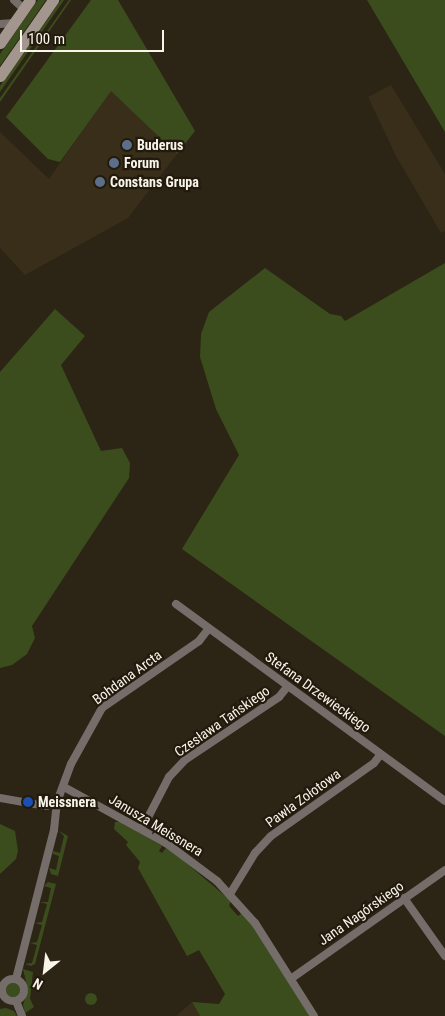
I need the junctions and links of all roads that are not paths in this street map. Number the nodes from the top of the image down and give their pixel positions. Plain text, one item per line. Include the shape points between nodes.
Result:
1 (14, 0) edge
2 (54, 0) edge
3 (27, 4) edge
4 (14, 23) junction
5 (0, 24) edge
6 (0, 43) edge
7 (0, 76) edge
8 (176, 604) dead end
9 (209, 628) junction
10 (288, 686) junction
11 (381, 754) junction
12 (64, 787) junction
13 (0, 798) edge
14 (445, 801) edge
15 (57, 802) junction
16 (142, 829) junction
17 (445, 870) edge
18 (230, 894) junction
19 (404, 898) junction
20 (445, 956) edge
21 (292, 978) junction
22 (16, 979) junction
23 (16, 1000) junction
24 (22, 1016) edge
25 (314, 1016) edge

1 - 3 street
2 - 7 street
3 - 4 street
4 - 5 street
4 - 6 street
8 - 9 street, Stefana Drzewieckiego
9 - 10 street, Stefana Drzewieckiego
9 - 12 street, Bohdana Arcta via 199,641 102,708 71,764
10 - 11 street, Stefana Drzewieckiego
10 - 16 street, Czesława Tańskiego via 279,697 185,760 169,777
11 - 14 street, Stefana Drzewieckiego
11 - 18 street, Pawła Zołotowa via 374,763 271,836 255,854
12 - 15 street, Bohdana Arcta
12 - 16 street, Janusza Meissnera
13 - 15 street via 46,806
15 - 22 street, Bohdana Arcta via 54,830
16 - 18 street, Janusza Meissnera via 194,861
17 - 19 street, Jana Nagórskiego
18 - 21 street, Janusza Meissnera via 255,923
19 - 20 street
19 - 21 street, Jana Nagórskiego
21 - 25 street, Janusza Meissnera
22 - 23 street via 24,989
22 - 23 street via 7,980 1,989 6,999
23 - 24 street

